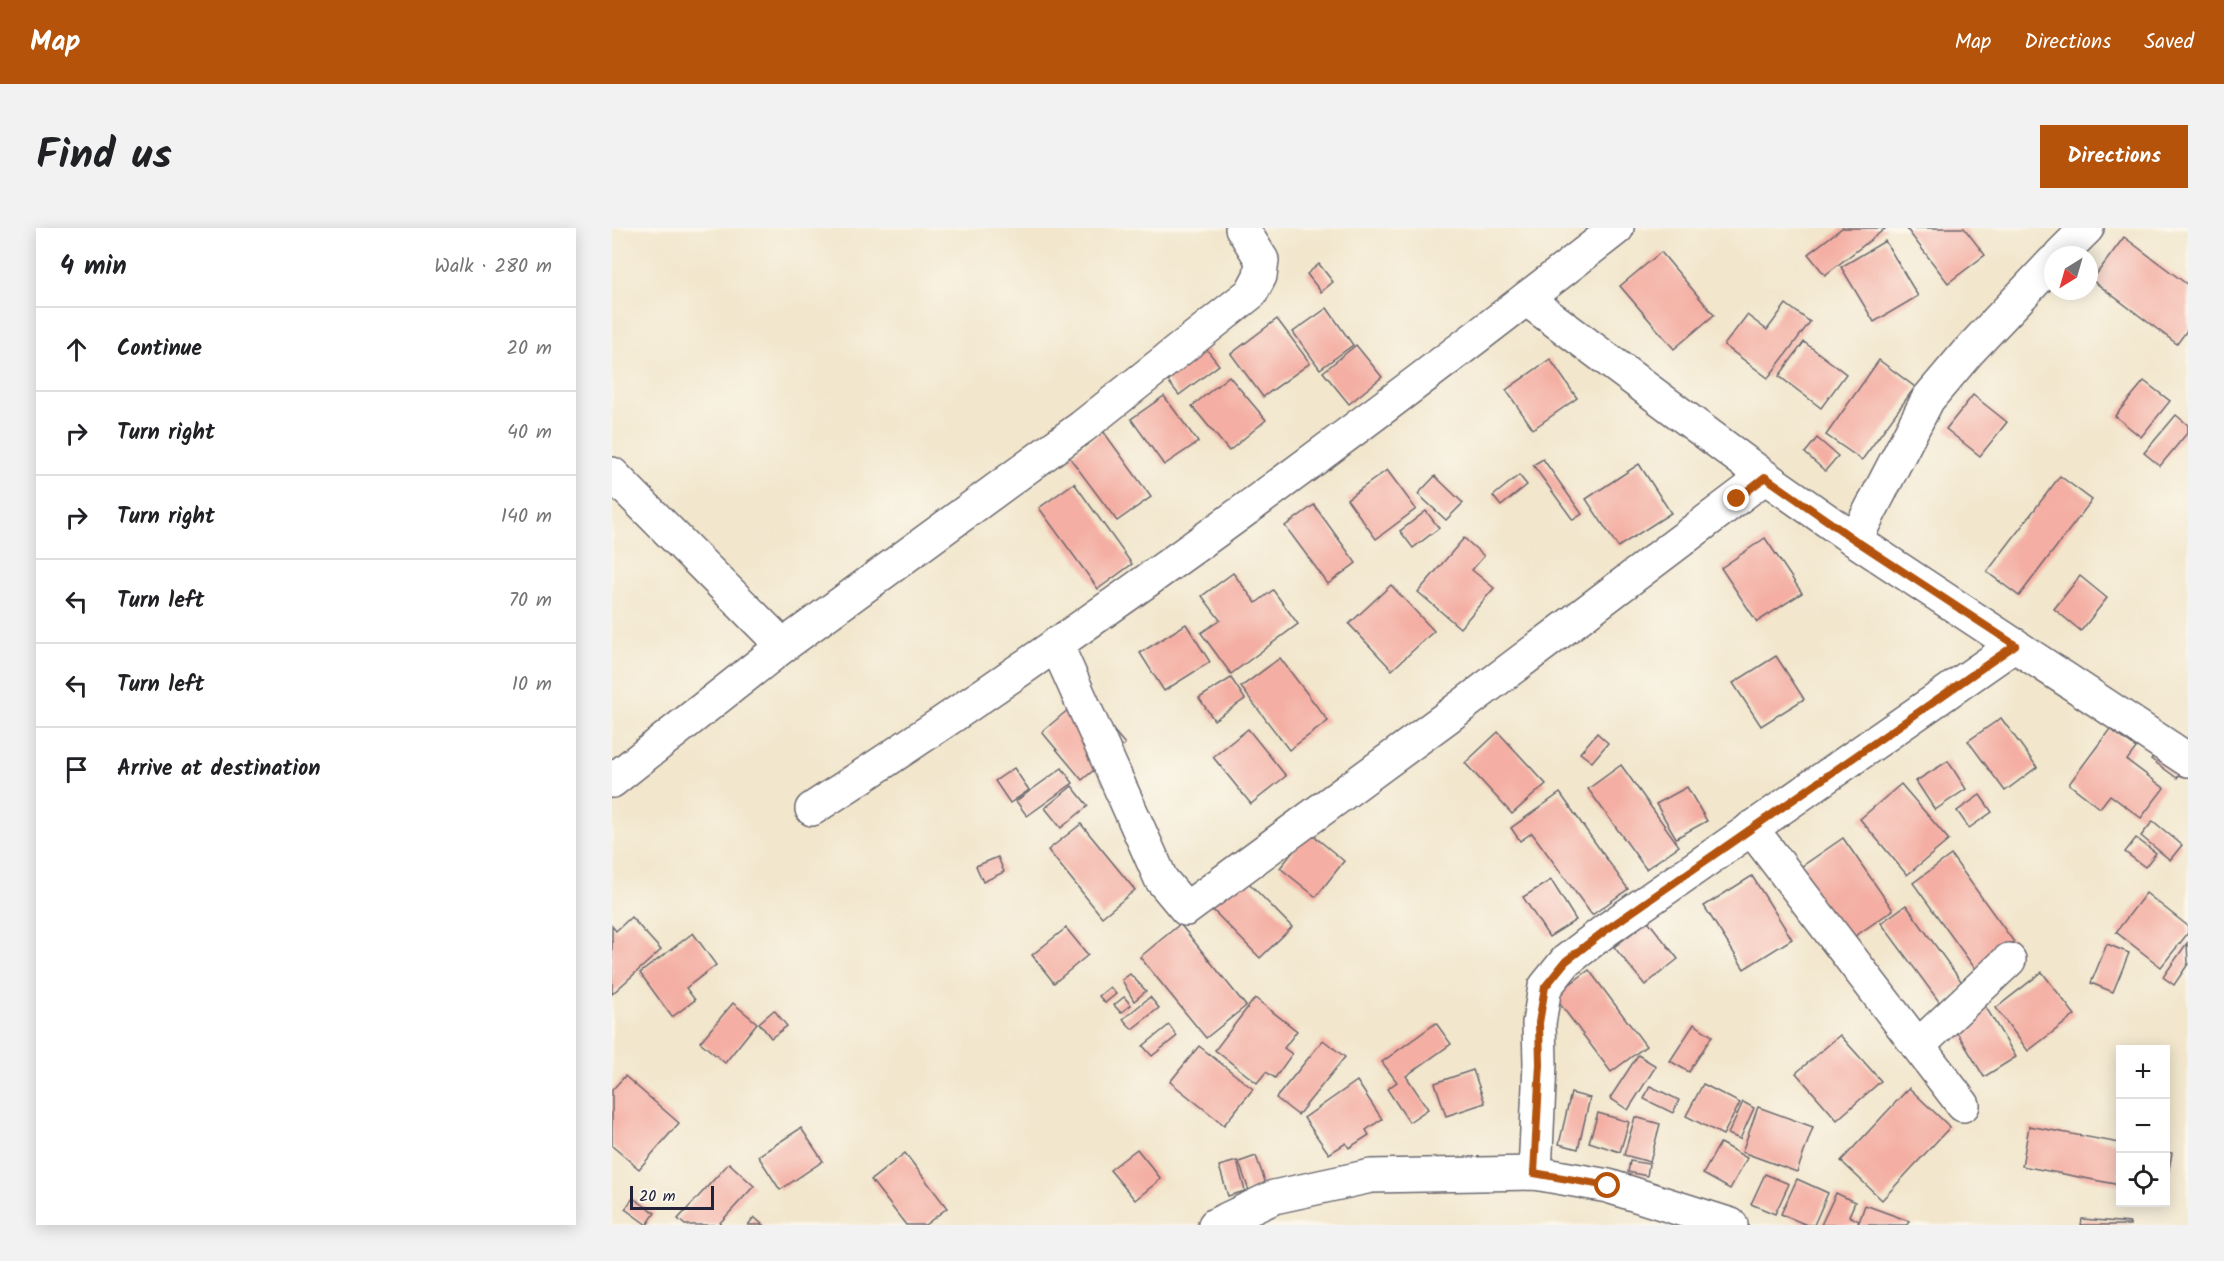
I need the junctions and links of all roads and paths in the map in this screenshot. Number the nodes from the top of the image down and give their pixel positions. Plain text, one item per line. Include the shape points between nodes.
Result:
1 (1242, 228) edge
2 (1617, 228) edge
3 (2087, 228) edge
4 (2069, 246) edge
5 (2044, 272) edge
6 (1526, 299) junction
7 (612, 474) edge
8 (1765, 477) junction
9 (1855, 540) junction
10 (1056, 644) junction
11 (2015, 645) junction
12 (783, 646) junction
13 (2188, 760) edge
14 (612, 781) edge
15 (812, 809) dead end
16 (1751, 828) junction
17 (2008, 960) dead end
18 (1918, 1046) junction
19 (1962, 1105) dead end
20 (1534, 1173) junction
21 (1215, 1225) edge
22 (1731, 1225) edge

1 - 12 street via 1263,260 1251,293 1082,427
2 - 6 street
3 - 4 street
5 - 9 street via 1928,399
6 - 8 street
6 - 10 street via 1193,549
7 - 12 street
8 - 9 street
8 - 10 street via 1186,909 1161,879
9 - 11 street
10 - 15 street
11 - 13 street
11 - 16 street
12 - 14 street
16 - 18 street
16 - 20 street via 1606,930 1566,961 1545,987 1539,1023
17 - 18 street
18 - 19 street
20 - 21 street via 1371,1176 1274,1197
20 - 22 street via 1608,1186

